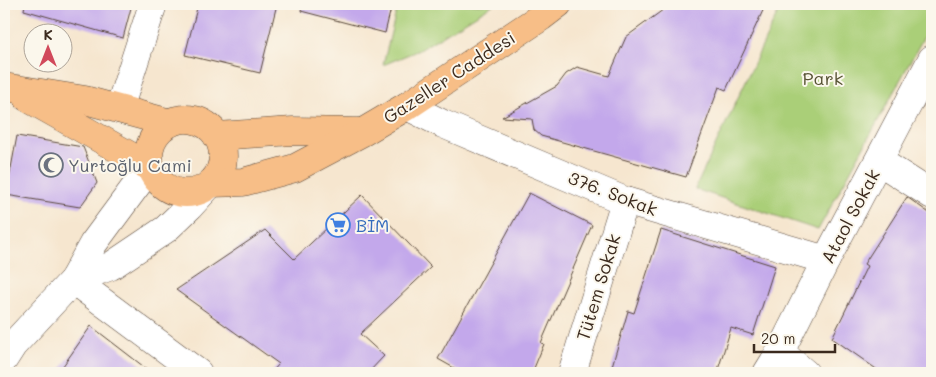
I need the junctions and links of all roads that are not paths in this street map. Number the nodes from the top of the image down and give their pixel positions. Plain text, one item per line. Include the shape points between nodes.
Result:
1 (153, 4) edge
2 (558, 4) edge
3 (932, 59) edge
4 (8, 88) edge
5 (407, 106) junction
6 (119, 109) junction
7 (170, 123) junction
8 (362, 132) junction
9 (217, 136) junction
10 (879, 161) junction
11 (150, 167) junction
12 (211, 183) junction
13 (932, 195) edge
14 (624, 201) junction
15 (826, 260) junction
16 (73, 280) junction
17 (4, 359) edge
18 (773, 363) edge
19 (198, 373) edge
20 (572, 373) edge
21 (804, 373) edge

1 - 6 street
2 - 5 main road, Gazeller Caddesi
3 - 10 street, Ataol Sokak
4 - 6 main road via 85,100
4 - 11 main road
5 - 8 main road, Gazeller Caddesi
5 - 14 street, 376. Sokak
6 - 7 main road
7 - 9 main road via 191,120 210,128
7 - 11 main road via 154,137 148,156
8 - 9 main road, Gazeller Caddesi via 293,131
8 - 12 main road, Gazeller Caddesi via 295,168 243,182
9 - 12 main road via 222,148 222,161 219,173
10 - 13 street
10 - 15 street, Ataol Sokak
11 - 12 main road via 164,187 176,192 201,190
11 - 16 street via 93,244
12 - 16 street via 166,229 111,266
14 - 15 street, 376. Sokak
14 - 20 street, Tütem Sokak
15 - 18 street, Ataol Sokak
16 - 17 street
16 - 19 street
18 - 21 street

